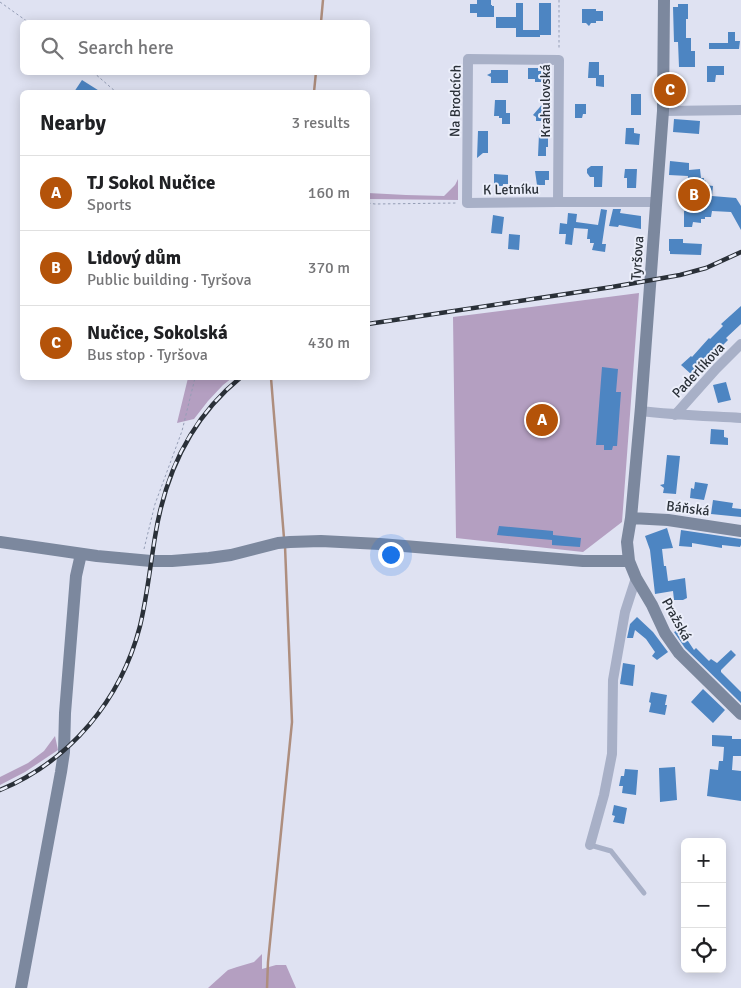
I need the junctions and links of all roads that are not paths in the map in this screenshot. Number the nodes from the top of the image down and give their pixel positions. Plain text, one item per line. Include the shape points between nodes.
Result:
1 (664, 0) edge
2 (559, 60) joint
3 (741, 110) edge
4 (663, 111) junction
5 (558, 202) junction
6 (656, 202) junction
7 (467, 203) joint
8 (741, 344) edge
9 (641, 411) junction
10 (675, 415) junction
11 (741, 418) edge
12 (631, 518) junction
13 (741, 531) edge
14 (0, 542) edge
15 (80, 554) junction
16 (629, 561) junction
17 (636, 578) junction
18 (741, 714) edge
19 (590, 845) joint
20 (644, 893) dead end
21 (21, 988) edge

1 - 4 street, Tyršova
2 - 5 street, Krahulovská
2 - 7 street, Na Brodcích via 468,59
3 - 4 street
4 - 6 street, Tyršova
5 - 6 street, K Letníku
5 - 7 street, K Letníku
6 - 9 street, Tyršova
8 - 10 street, Paderlíkova
9 - 10 street, Paderlíkova
9 - 12 street, Tyršova
10 - 11 street, Paderlíkova
12 - 13 street, Báňská
12 - 16 street, Pražská via 627,542
14 - 15 street
15 - 16 street via 172,561 230,555 284,543 321,541 583,561
15 - 21 street via 64,713 62,772
16 - 17 street, Pražská
17 - 18 street, Pražská via 679,653
17 - 19 street via 625,612 613,680 612,754
19 - 20 lane via 611,851

